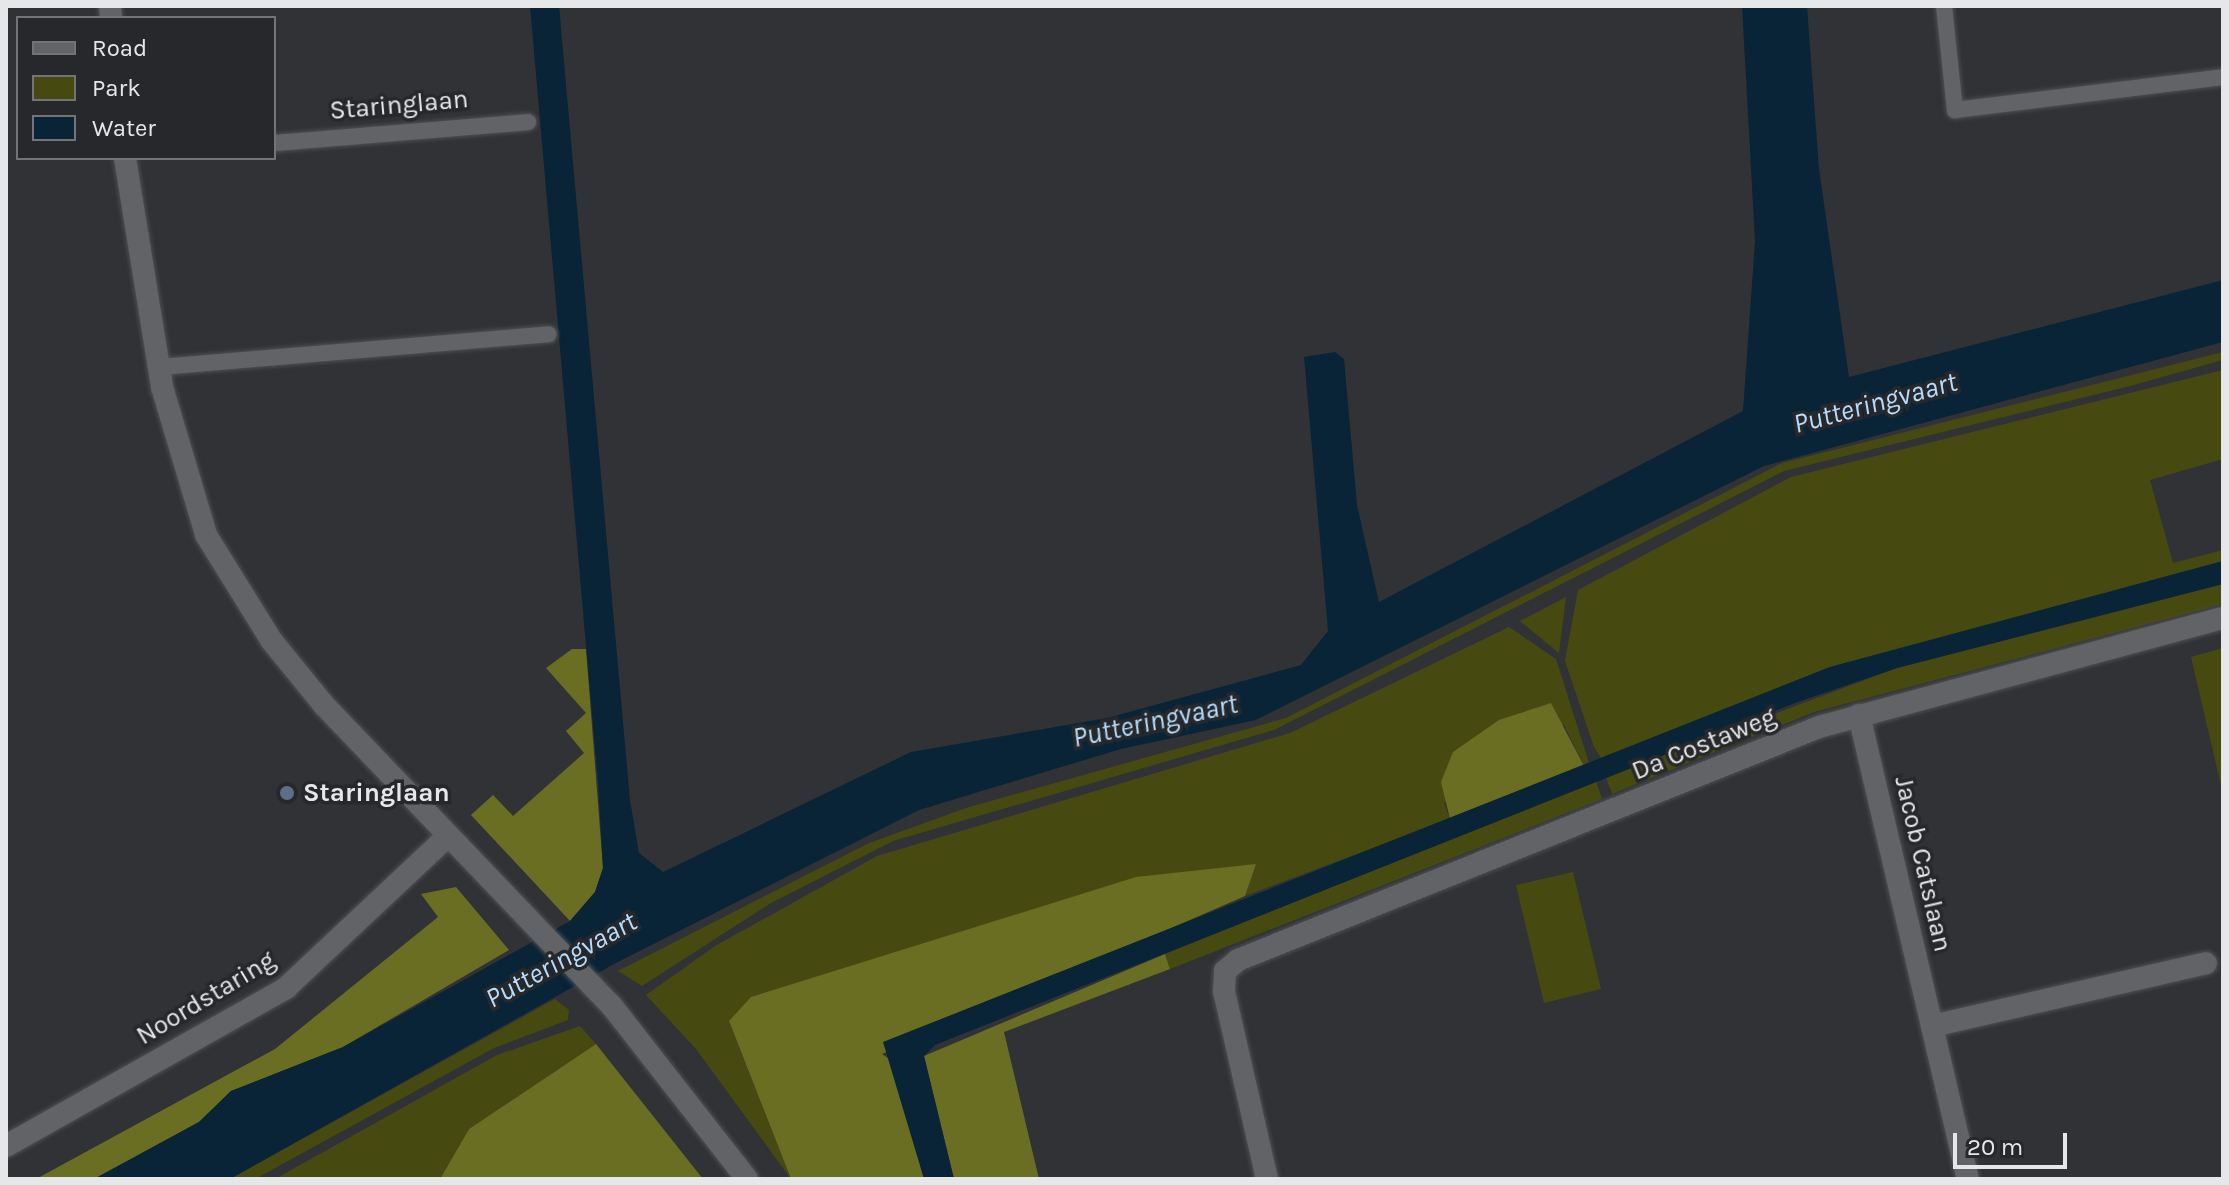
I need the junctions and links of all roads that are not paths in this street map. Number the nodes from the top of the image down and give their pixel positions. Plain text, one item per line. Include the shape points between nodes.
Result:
1 (1944, 6) edge
2 (2223, 77) edge
3 (528, 122) dead end
4 (276, 143) edge
5 (125, 160) edge
6 (549, 334) dead end
7 (159, 367) junction
8 (2223, 618) edge
9 (1859, 715) junction
10 (448, 836) junction
11 (2206, 963) dead end
12 (1932, 1026) junction
13 (6, 1146) edge
14 (747, 1179) edge
15 (1267, 1179) edge
16 (1968, 1179) edge

1 - 2 lane via 1955,110
3 - 4 lane, Staringlaan
5 - 7 street
6 - 7 lane
7 - 10 street via 179,462 206,535 271,640
8 - 9 street, Da Costaweg
9 - 12 street, Jacob Catslaan
9 - 15 street, Da Costaweg via 1254,952 1225,971
10 - 13 street, Noordstaring via 286,988
10 - 14 street via 594,986 722,1139
11 - 12 street
12 - 16 street, Jacob Catslaan

